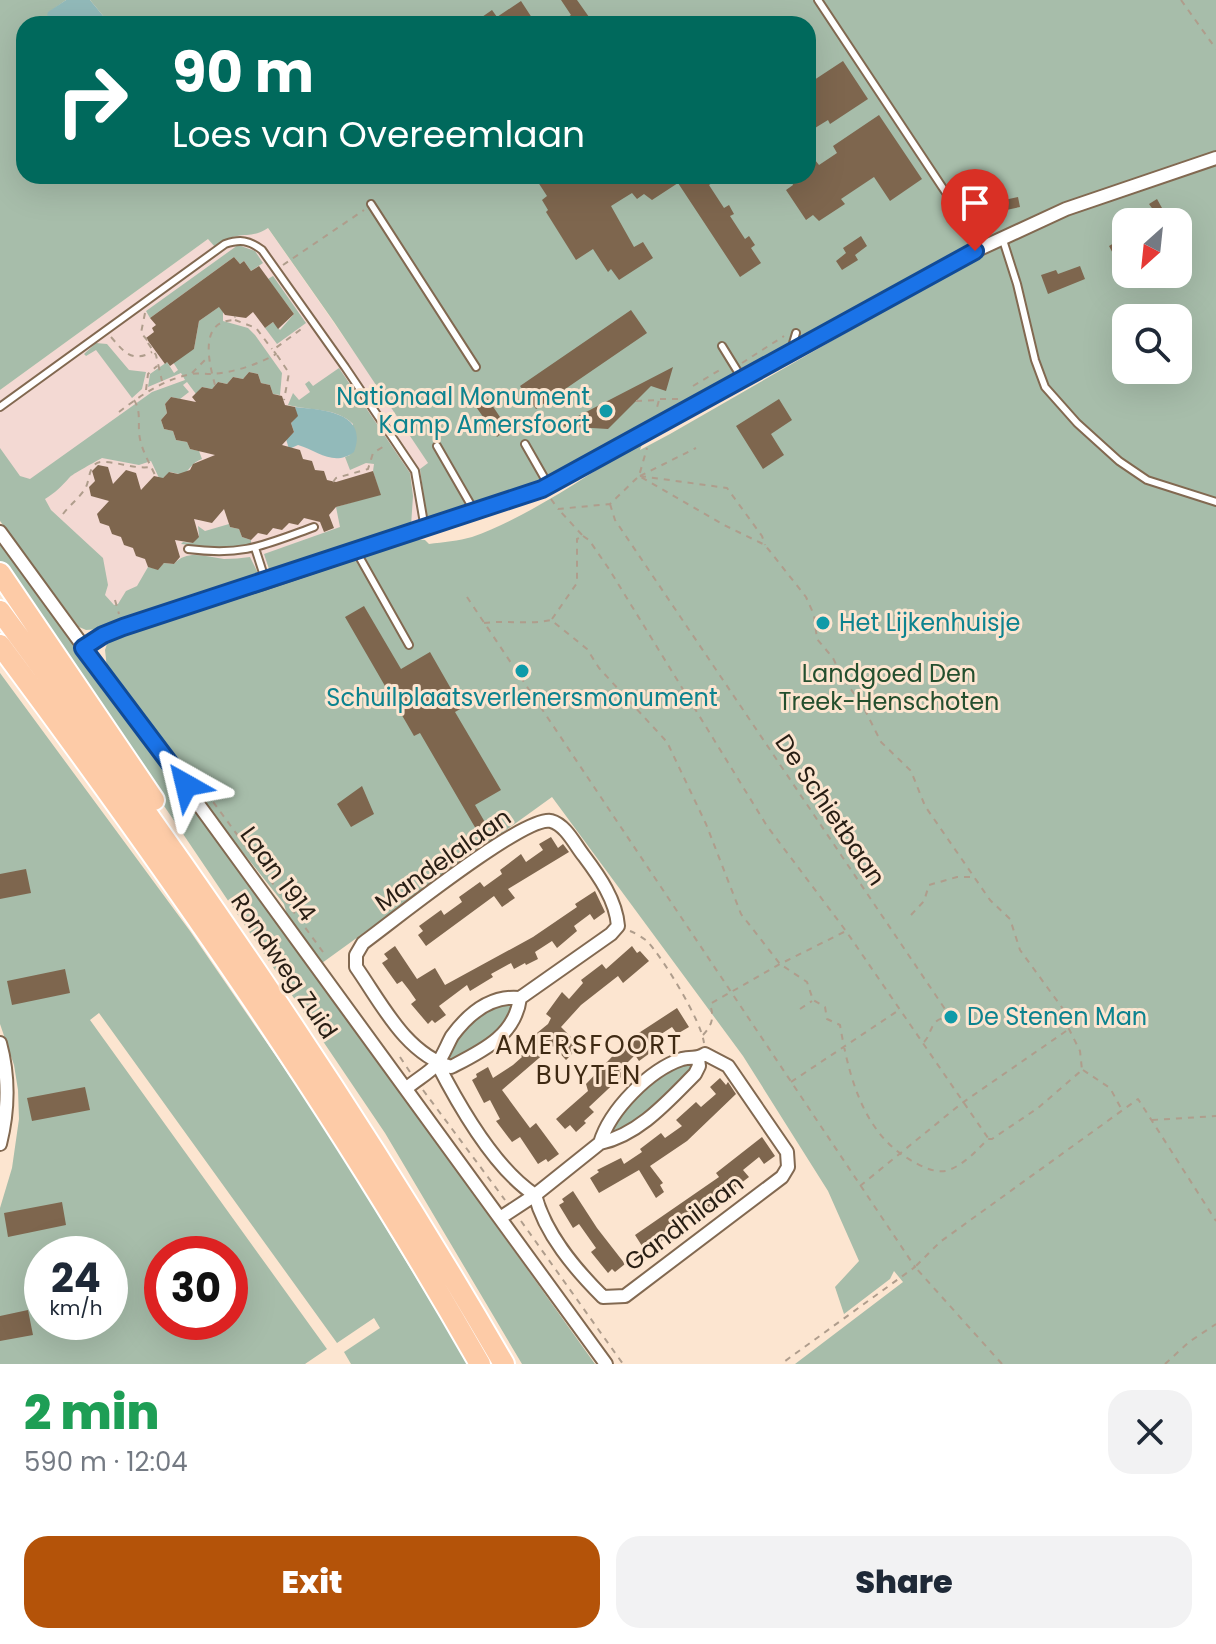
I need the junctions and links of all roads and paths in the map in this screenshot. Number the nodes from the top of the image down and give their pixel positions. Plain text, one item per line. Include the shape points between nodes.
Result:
1 (818, 0) edge
2 (1181, 0) edge
3 (1216, 49) edge
4 (1216, 158) edge
5 (371, 204) joint
6 (1002, 238) junction
7 (983, 247) junction
8 (277, 270) junction
9 (144, 311) dead end
10 (313, 321) junction
11 (105, 330) junction
12 (796, 333) dead end
13 (722, 346) dead end
14 (273, 350) junction
15 (152, 352) dead end
16 (789, 353) junction
17 (276, 354) junction
18 (208, 357) junction
19 (732, 362) junction
20 (157, 366) dead end
21 (476, 367) dead end
22 (190, 374) junction
23 (212, 374) junction
24 (743, 380) junction
25 (162, 384) junction
26 (215, 385) dead end
27 (693, 386) dead end
28 (146, 391) junction
29 (134, 400) junction
30 (284, 400) dead end
31 (636, 401) dead end
32 (0, 407) edge
33 (119, 412) dead end
34 (652, 429) junction
35 (393, 440) junction
36 (525, 444) dead end
37 (437, 446) dead end
38 (696, 448) dead end
39 (151, 467) junction
40 (639, 476) junction
41 (156, 477) dead end
42 (333, 482) dead end
43 (545, 488) junction
44 (1216, 502) edge
45 (610, 504) junction
46 (558, 509) junction
47 (475, 512) junction
48 (63, 514) dead end
49 (314, 527) dead end
50 (425, 529) junction
51 (0, 532) edge
52 (583, 536) junction
53 (765, 545) junction
54 (255, 548) junction
55 (188, 549) dead end
56 (356, 551) junction
57 (0, 573) edge
58 (266, 582) junction
59 (467, 597) dead end
60 (115, 600) dead end
61 (0, 611) edge
62 (551, 620) junction
63 (484, 623) junction
64 (123, 627) junction
65 (0, 645) edge
66 (409, 645) dead end
67 (83, 648) junction
68 (0, 667) edge
69 (74, 745) junction
70 (187, 869) junction
71 (974, 877) junction
72 (911, 915) dead end
73 (618, 926) junction
74 (846, 931) junction
75 (780, 964) junction
76 (731, 991) junction
77 (520, 998) junction
78 (813, 1000) junction
79 (800, 1009) dead end
80 (900, 1009) junction
81 (947, 1012) junction
82 (944, 1018) junction
83 (1069, 1029) junction
84 (703, 1035) junction
85 (923, 1042) junction
86 (0, 1043) edge
87 (844, 1045) junction
88 (702, 1056) junction
89 (437, 1063) junction
90 (1082, 1070) junction
91 (791, 1082) junction
92 (407, 1088) junction
93 (962, 1103) junction
94 (1122, 1110) junction
95 (1216, 1116) edge
96 (1151, 1120) junction
97 (988, 1139) junction
98 (600, 1143) junction
99 (0, 1144) edge
100 (899, 1154) junction
101 (859, 1187) junction
102 (535, 1195) junction
103 (500, 1218) junction
104 (1216, 1221) edge
105 (915, 1267) junction
106 (1216, 1324) edge
107 (480, 1364) edge
108 (504, 1364) edge
109 (606, 1364) edge
110 (781, 1364) edge
111 (1002, 1364) edge
112 (1165, 1364) edge

1 - 7 lane
2 - 3 path
4 - 6 street via 1066,209
5 - 8 path
5 - 21 lane
6 - 7 street
6 - 44 lane via 1045,387 1077,423 1138,474
7 - 16 street
8 - 10 lane
8 - 11 lane via 252,242 225,244
9 - 25 path via 141,333 156,355
10 - 14 path
10 - 35 lane
11 - 15 path via 127,355
11 - 32 lane
12 - 16 lane
13 - 19 lane
14 - 17 path
14 - 18 path via 256,328 235,318 214,330
16 - 24 street
17 - 23 path
17 - 30 path via 289,373
18 - 22 path
18 - 23 path
19 - 24 lane
19 - 27 path
20 - 28 path via 148,374
22 - 23 path
22 - 25 path
23 - 26 path
24 - 34 street
25 - 28 path
28 - 29 path
29 - 33 path
29 - 39 path
31 - 34 path via 659,400
34 - 40 path
34 - 43 street
35 - 42 path via 374,452 368,469
35 - 50 lane via 415,471
36 - 43 lane
37 - 47 lane
38 - 40 path
39 - 41 path
39 - 48 path via 97,462 86,487
40 - 45 path
40 - 53 path
40 - 53 path via 727,488
43 - 46 path
43 - 47 street
45 - 46 path
45 - 81 path, De Schietbaan via 615,520
46 - 52 path
47 - 50 street
49 - 54 lane
50 - 56 street
51 - 67 street, Laan 1914
52 - 62 path via 577,539 577,583
52 - 74 path via 609,569 767,826
53 - 71 path via 806,597 817,639 881,742 911,771 925,806
54 - 55 lane
54 - 58 lane
56 - 58 street
56 - 66 lane
57 - 70 main road via 161,810
58 - 64 street
59 - 63 path
60 - 64 path
61 - 70 main road, Rondweg Zuid
62 - 63 path
62 - 75 path via 587,649 667,742 741,914
63 - 76 path
64 - 67 street
65 - 69 main road, Rondweg Zuid
67 - 92 street, Laan 1914
68 - 69 main road
69 - 107 main road, Rondweg Zuid via 311,1086
70 - 108 main road, Rondweg Zuid via 384,1162
71 - 72 path via 929,885
71 - 83 path via 1010,919 1020,950 1066,1013
73 - 77 street
73 - 84 path via 647,941 688,1002
73 - 89 street, Mandelalaan via 600,878 563,828 540,821 489,850 363,943 356,967 414,1049
74 - 75 path
74 - 80 path
75 - 76 path
75 - 78 path via 807,982
76 - 84 path via 709,1005 713,1020
76 - 91 path
77 - 89 street via 492,1000 469,1017
77 - 89 street via 518,1015 499,1038 451,1067
78 - 79 path
78 - 87 path via 825,1007 827,1019 840,1025
80 - 85 path
80 - 87 path
81 - 82 path
81 - 82 path via 953,1011 957,1019 950,1025
82 - 85 path via 935,1021
83 - 90 path
83 - 93 path
84 - 88 path
85 - 93 path
86 - 99 street via 6,1079
87 - 91 path
87 - 100 path via 868,1118
88 - 98 street via 695,1074 658,1110 616,1139
88 - 98 street via 680,1059 650,1077 616,1111
88 - 102 street, Gandhilaan via 728,1066 787,1152 782,1177 625,1296 614,1297 603,1297 580,1274 540,1215
89 - 92 street
89 - 102 street via 466,1116 518,1184
90 - 94 path via 1110,1088
90 - 97 path via 1038,1108
91 - 101 path
92 - 103 street, Laan 1914
93 - 97 path
93 - 100 path
94 - 96 path via 1138,1099
94 - 105 path via 940,1242
95 - 96 path
96 - 104 path
97 - 100 path via 967,1161 946,1172 926,1169
98 - 102 street
100 - 101 path
101 - 105 path
102 - 103 street
103 - 109 street, Laan 1914
105 - 110 path
105 - 111 path
106 - 112 path

